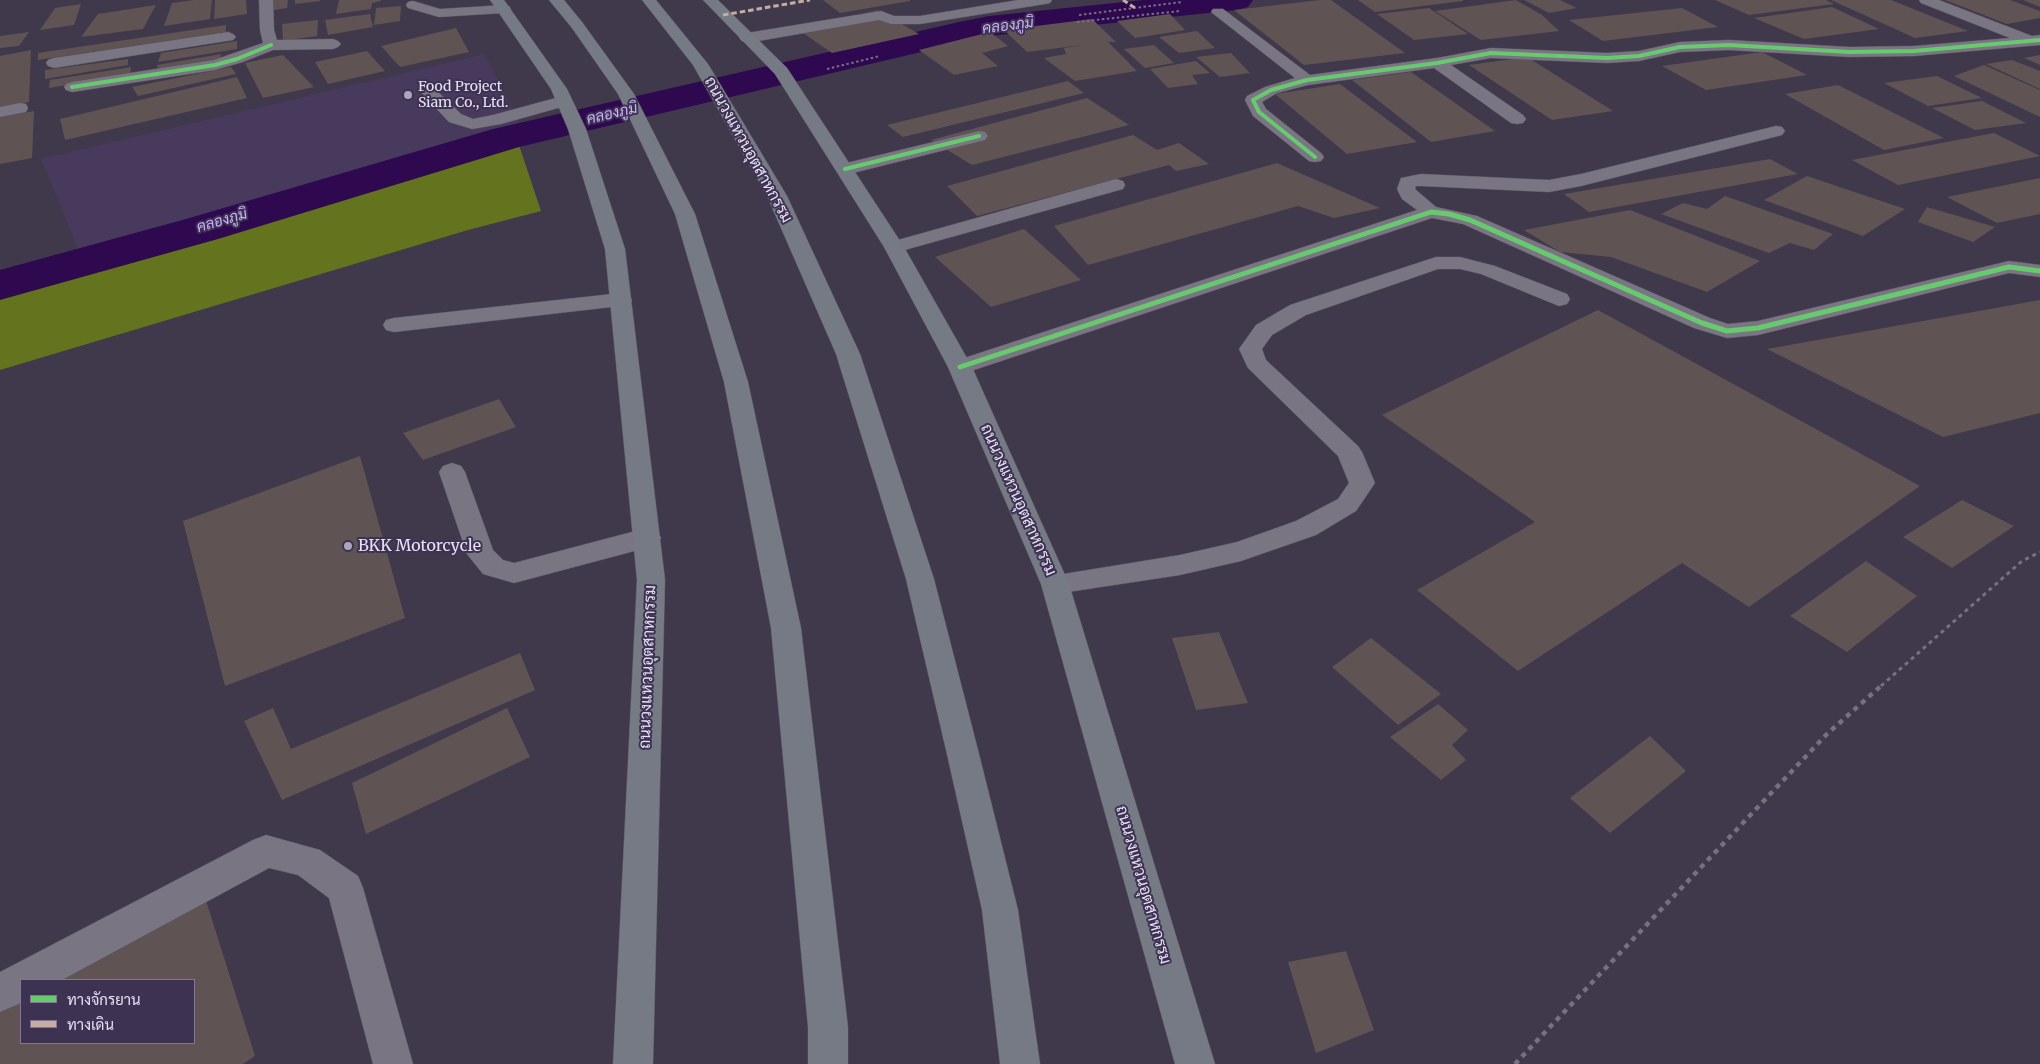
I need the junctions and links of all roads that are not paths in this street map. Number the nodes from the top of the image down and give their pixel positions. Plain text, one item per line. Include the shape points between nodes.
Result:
1 (266, 0) edge
2 (556, 0) edge
3 (649, 0) edge
4 (710, 0) edge
5 (1045, 0) edge
6 (1926, 0) edge
7 (500, 4) edge
8 (412, 5) dead end
9 (905, 6) dead end
10 (1218, 12) dead end
11 (881, 15) junction
12 (228, 37) dead end
13 (746, 38) junction
14 (2036, 41) edge
15 (333, 44) dead end
16 (270, 45) junction
17 (148, 49) junction
18 (54, 63) dead end
19 (1437, 63) junction
20 (150, 76) junction
21 (1307, 80) junction
22 (72, 87) dead end
23 (426, 90) dead end
24 (563, 102) junction
25 (20, 108) dead end
26 (0, 112) edge
27 (1517, 119) dead end
28 (1776, 131) dead end
29 (979, 136) dead end
30 (1315, 157) dead end
31 (845, 169) junction
32 (1116, 185) dead end
33 (1432, 212) junction
34 (894, 247) junction
35 (2040, 271) edge
36 (1559, 299) dead end
37 (621, 300) junction
38 (394, 325) dead end
39 (960, 368) junction
40 (452, 472) dead end
41 (647, 538) junction
42 (1055, 584) junction
43 (27, 979) edge
44 (20, 983) edge
45 (0, 993) edge
46 (393, 1064) edge
47 (633, 1064) edge
48 (828, 1064) edge
49 (1020, 1064) edge
50 (1195, 1064) edge

1 - 16 street
2 - 48 main road via 626,94 685,214 736,382 786,628 828,1027
3 - 49 main road, ถนนวงแหวนอุตสาหกรรม via 700,64 777,196 848,354 920,579 1000,910
4 - 13 main road, ถนนวงแหวนอุตสาหกรรม
5 - 11 street via 920,20 891,20
6 - 14 street
7 - 8 street via 476,12 439,13
7 - 24 main road, ถนนวงแหวนอุตสาหกรรม via 559,89
9 - 11 street
10 - 21 street
11 - 13 street
12 - 17 street
13 - 31 main road, ถนนวงแหวนอุตสาหกรรม via 783,75
14 - 19 street via 1905,52 1729,45 1680,47 1639,56 1607,58 1491,54
15 - 16 street
16 - 20 street via 216,65
17 - 18 street
17 - 20 street
19 - 21 street
19 - 27 street
20 - 22 street
21 - 30 street via 1271,90 1252,100 1259,112
23 - 24 street via 454,118 472,124
24 - 37 main road, ถนนวงแหวนอุตสาหกรรม via 575,125 615,249
25 - 26 street
28 - 33 street via 1549,186 1408,182 1409,195
29 - 31 street
31 - 34 main road, ถนนวงแหวนอุตสาหกรรม
32 - 34 street
33 - 35 street via 1470,220 1726,331 1758,328 2010,267
33 - 39 street
34 - 39 main road, ถนนวงแหวนอุตสาหกรรม
36 - 42 street via 1488,270 1460,263 1436,264 1298,310 1264,330 1250,349 1256,364 1349,452 1362,483 1347,505 1306,528 1241,551 1180,565
37 - 38 street
37 - 41 main road, ถนนวงแหวนอุตสาหกรรม
39 - 42 main road, ถนนวงแหวนอุตสาหกรรม
40 - 41 street via 480,554 493,567 514,573
41 - 47 main road, ถนนวงแหวนอุตสาหกรรม via 651,580
42 - 50 main road, ถนนวงแหวนอุตสาหกรรม
43 - 46 street via 266,852 282,855 307,861 345,888
44 - 45 street

